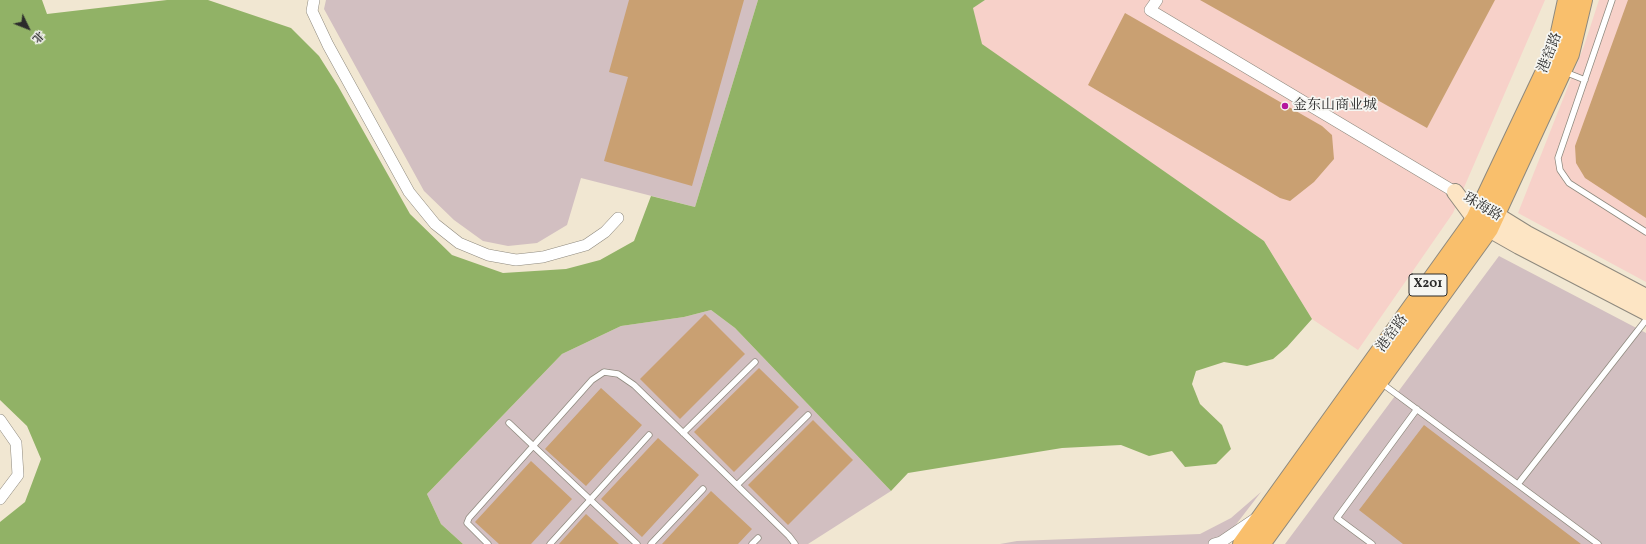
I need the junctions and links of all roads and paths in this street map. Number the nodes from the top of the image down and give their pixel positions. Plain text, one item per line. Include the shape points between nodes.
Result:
1 (314, 0) edge
2 (1157, 0) edge
3 (1567, 0) edge
4 (1583, 0) edge
5 (1612, 0) edge
6 (1562, 71) junction
7 (1585, 80) junction
8 (1455, 192) joint
9 (1485, 217) junction
10 (618, 218) dead end
11 (1646, 232) edge
12 (1646, 297) edge
13 (1646, 312) edge
14 (1646, 320) edge
15 (755, 362) dead end
16 (1378, 381) junction
17 (1417, 409) junction
18 (808, 415) dead end
19 (0, 420) edge
20 (509, 423) dead end
21 (683, 433) junction
22 (649, 435) dead end
23 (533, 446) junction
24 (1518, 484) junction
25 (737, 485) junction
26 (703, 489) dead end
27 (0, 499) edge
28 (590, 500) junction
29 (1267, 510) junction
30 (758, 538) dead end
31 (488, 544) edge
32 (550, 544) edge
33 (637, 544) edge
34 (651, 544) edge
35 (752, 544) edge
36 (795, 544) edge
37 (1214, 544) edge
38 (1242, 544) edge
39 (1261, 544) edge
40 (1372, 544) edge
41 (1598, 544) edge

1 - 10 street via 312,11 328,45 409,192 435,224 459,243 488,255 516,260 543,257 586,245 605,232
2 - 8 street via 1150,10
3 - 9 main road, 港窑路 / X201 via 1557,46
4 - 6 main road, 港窑路 / X201 via 1570,54
5 - 7 lane
6 - 7 lane
6 - 9 main road, 港窑路 / X201
7 - 11 lane via 1558,158 1560,170 1569,183
8 - 9 main road, 珠海路
9 - 12 main road, 珠海路
9 - 13 main road, 珠海路 via 1519,246
9 - 16 main road, 港窑路 / X201
9 - 29 main road, 港窑路 / X201
14 - 24 lane
15 - 21 lane
16 - 17 lane
16 - 39 main road, 港窑路 / X201
17 - 24 lane
17 - 40 lane via 1337,518
18 - 25 lane
19 - 27 street via 16,443 18,475
20 - 23 lane
21 - 23 lane via 634,385 618,374 604,372 592,380
21 - 25 lane
22 - 28 lane
23 - 28 lane
23 - 31 lane via 469,518 468,523
24 - 41 lane
25 - 36 lane
26 - 34 lane
28 - 32 lane
28 - 33 lane
29 - 37 street via 1221,542
29 - 38 main road, 港窑路 / X201
30 - 35 lane

